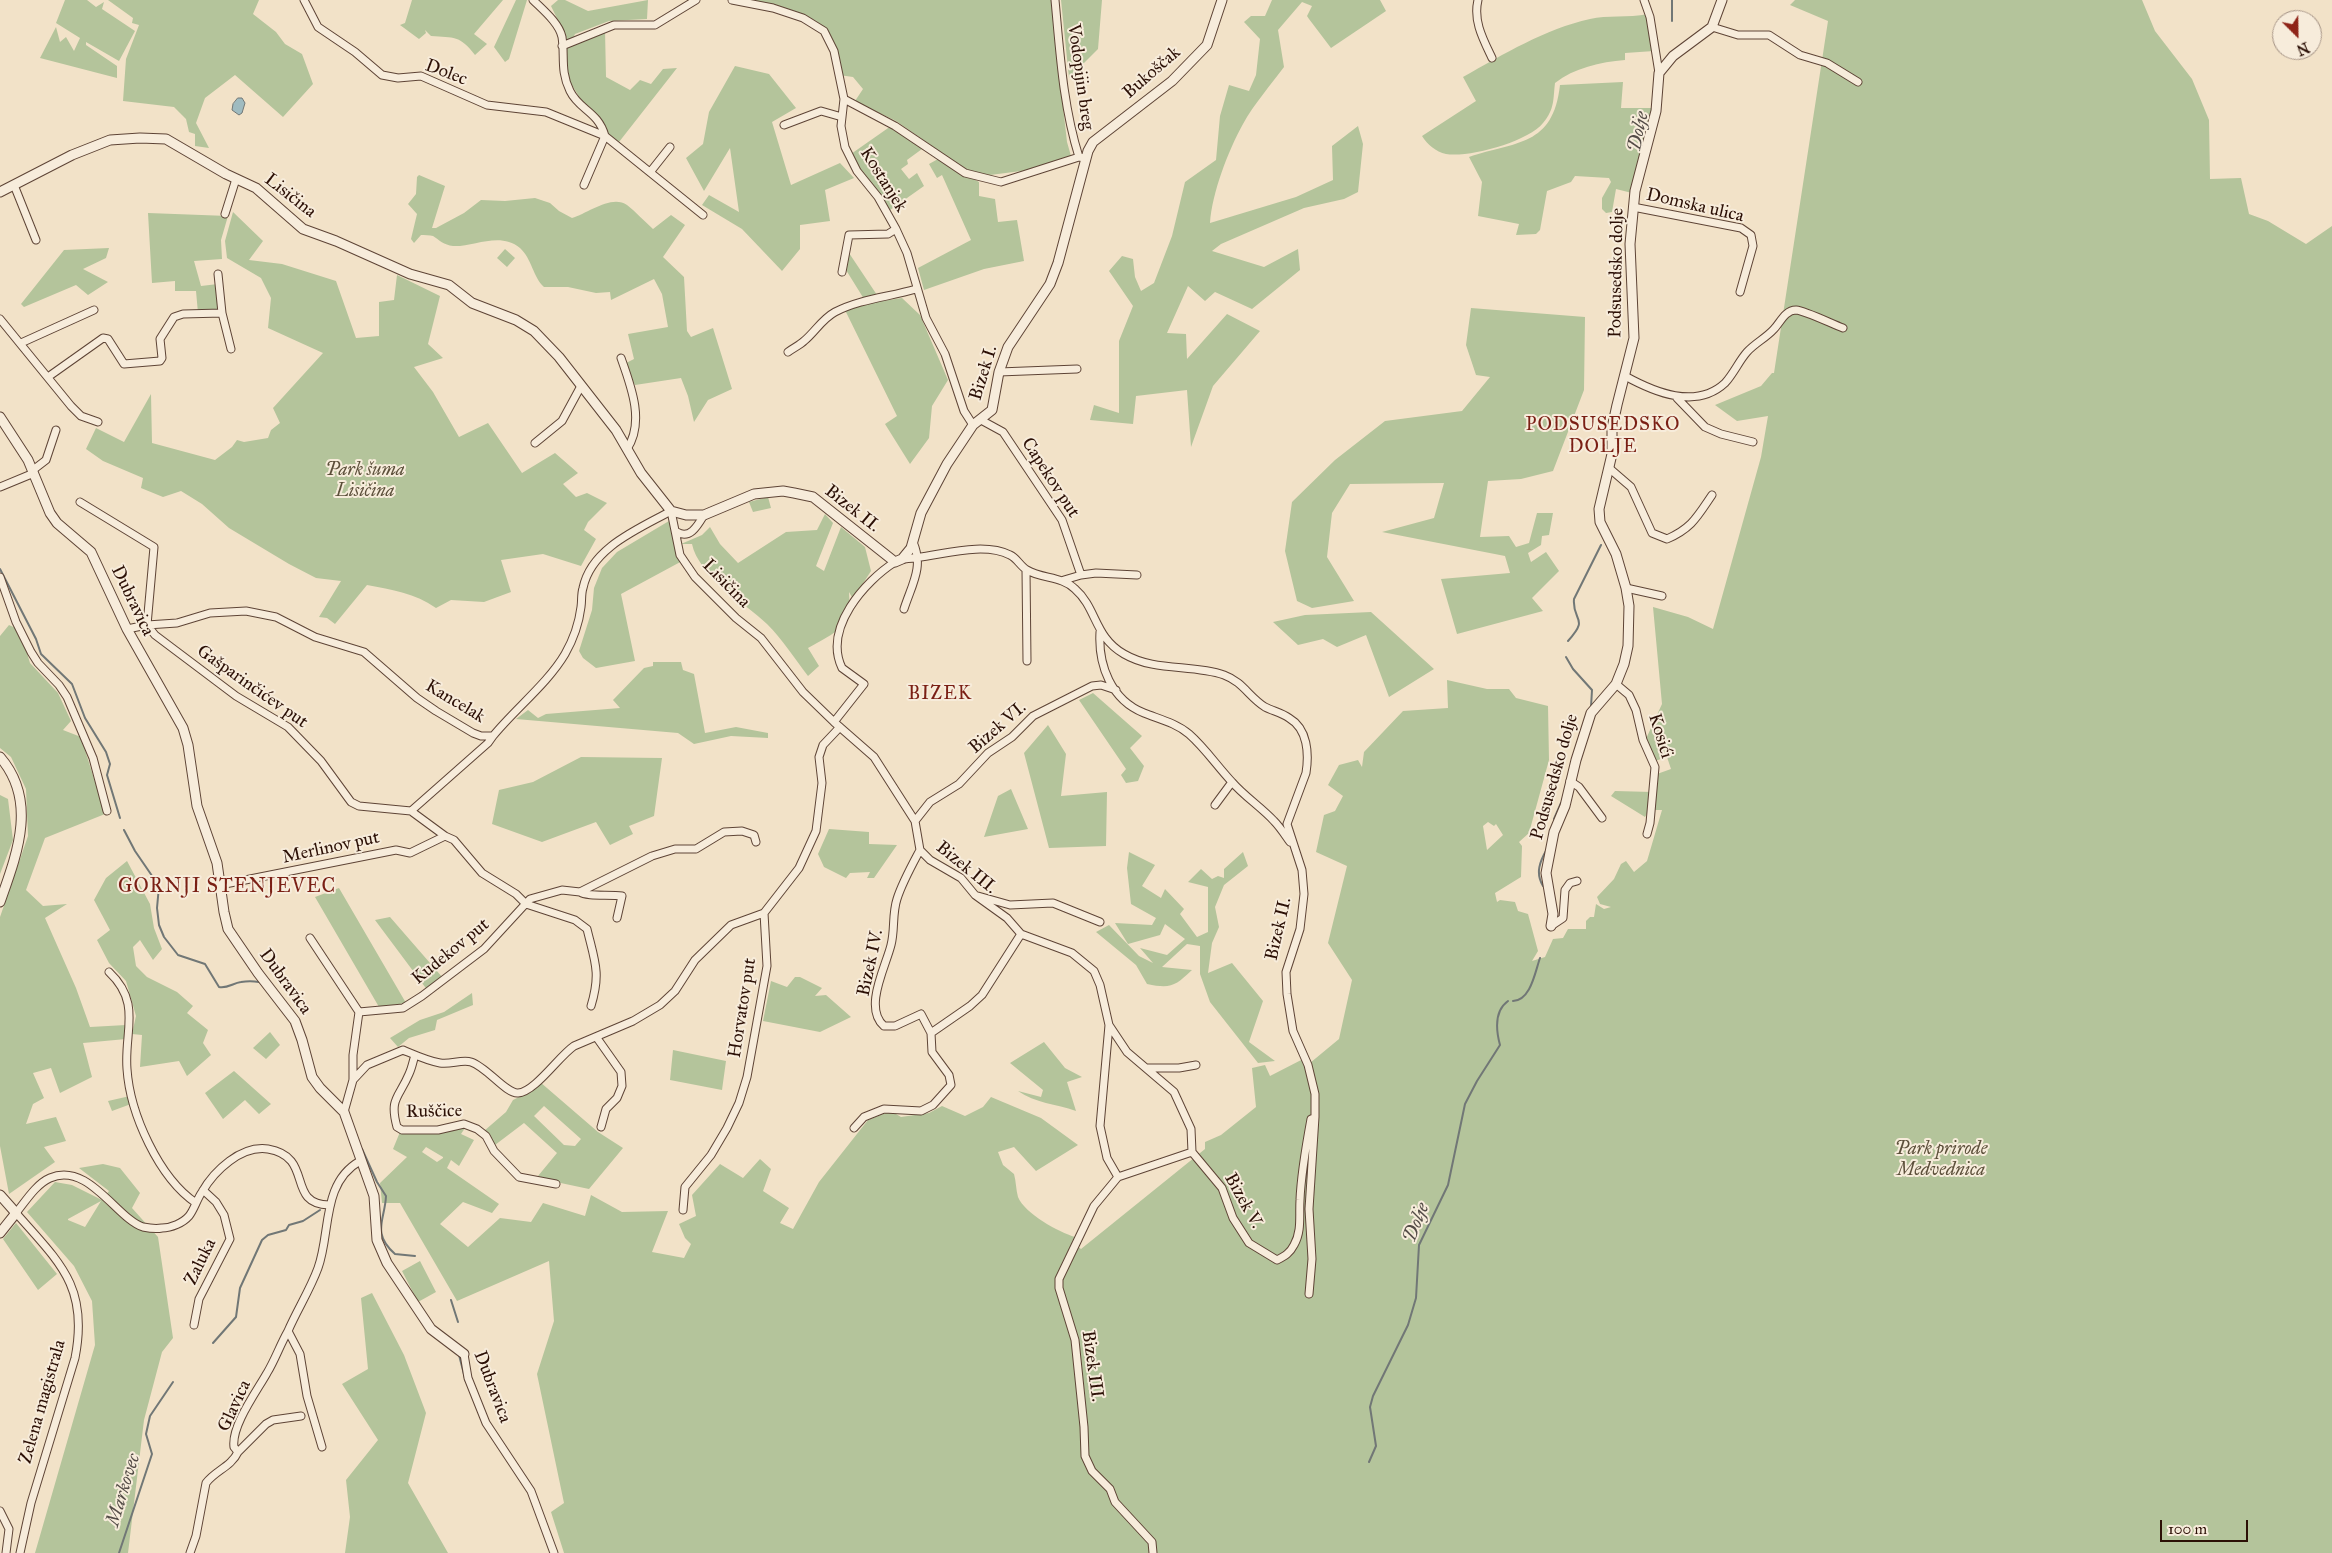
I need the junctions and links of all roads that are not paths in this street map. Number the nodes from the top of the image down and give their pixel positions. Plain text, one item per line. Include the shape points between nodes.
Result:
1 (304, 0) edge
2 (533, 0) edge
3 (696, 0) edge
4 (732, 0) edge
5 (1055, 0) edge
6 (1222, 0) edge
7 (1478, 0) edge
8 (1644, 0) edge
9 (1722, 0) edge
10 (1712, 27) junction
11 (562, 46) junction
12 (1492, 58) dead end
13 (1659, 73) junction
14 (1858, 82) dead end
15 (844, 99) junction
16 (842, 117) junction
17 (784, 125) dead end
18 (605, 136) junction
19 (670, 148) dead end
20 (1082, 157) junction
21 (651, 171) junction
22 (236, 179) junction
23 (14, 185) junction
24 (584, 185) dead end
25 (0, 192) edge
26 (1633, 207) junction
27 (225, 214) dead end
28 (703, 215) dead end
29 (896, 229) junction
30 (36, 240) dead end
31 (842, 272) dead end
32 (218, 274) dead end
33 (916, 289) junction
34 (1740, 292) dead end
35 (94, 310) dead end
36 (222, 313) junction
37 (0, 319) edge
38 (1843, 328) dead end
39 (21, 343) junction
40 (231, 349) dead end
41 (788, 352) dead end
42 (621, 358) dead end
43 (1077, 369) dead end
44 (1000, 372) junction
45 (1625, 376) junction
46 (48, 377) junction
47 (581, 386) junction
48 (1677, 398) junction
49 (0, 417) edge
50 (98, 422) dead end
51 (977, 422) junction
52 (56, 430) dead end
53 (1753, 442) dead end
54 (535, 443) dead end
55 (627, 449) junction
56 (1609, 468) junction
57 (33, 471) junction
58 (0, 488) edge
59 (1712, 495) dead end
60 (80, 502) dead end
61 (671, 511) junction
62 (704, 515) junction
63 (677, 532) junction
64 (913, 542) junction
65 (919, 559) junction
66 (899, 561) junction
67 (1026, 570) junction
68 (1081, 575) junction
69 (1137, 575) dead end
70 (0, 577) edge
71 (1064, 580) junction
72 (1626, 588) junction
73 (1662, 596) dead end
74 (904, 609) dead end
75 (147, 625) junction
76 (127, 629) junction
77 (1100, 632) junction
78 (1027, 661) dead end
79 (1616, 684) junction
80 (1116, 690) junction
81 (837, 725) junction
82 (493, 736) junction
83 (0, 758) edge
84 (1570, 781) junction
85 (1232, 782) junction
86 (1215, 805) dead end
87 (108, 811) dead end
88 (411, 811) junction
89 (1602, 818) dead end
90 (915, 822) junction
91 (1647, 834) dead end
92 (445, 836) junction
93 (756, 842) dead end
94 (1294, 846) junction
95 (920, 850) junction
96 (1577, 881) dead end
97 (3, 882) edge
98 (220, 885) junction
99 (580, 892) junction
100 (975, 895) junction
101 (0, 902) edge
102 (526, 904) junction
103 (764, 913) junction
104 (617, 918) dead end
105 (1100, 922) dead end
106 (1551, 926) joint
107 (1022, 934) junction
108 (310, 938) dead end
109 (109, 972) dead end
110 (591, 1006) dead end
111 (359, 1012) junction
112 (1109, 1025) junction
113 (931, 1032) junction
114 (597, 1038) junction
115 (415, 1054) junction
116 (1196, 1065) dead end
117 (1146, 1068) junction
118 (353, 1080) junction
119 (344, 1112) junction
120 (1315, 1117) junction
121 (601, 1127) dead end
122 (854, 1128) dead end
123 (1192, 1152) junction
124 (360, 1162) junction
125 (1118, 1177) junction
126 (556, 1184) dead end
127 (203, 1190) junction
128 (0, 1195) edge
129 (196, 1203) junction
130 (329, 1205) junction
131 (683, 1210) dead end
132 (16, 1213) junction
133 (0, 1233) edge
134 (1309, 1294) dead end
135 (194, 1325) dead end
136 (288, 1331) junction
137 (464, 1354) joint
138 (301, 1416) dead end
139 (322, 1447) dead end
140 (238, 1452) junction
141 (0, 1511) edge
142 (6, 1553) edge
143 (20, 1553) edge
144 (190, 1553) edge
145 (554, 1553) edge
146 (1153, 1553) edge

1 - 18 street, Dolec via 318,28 355,52 382,75 398,78 420,76 486,105 546,112
2 - 11 street via 556,25 562,36
3 - 11 street via 655,26 614,25
4 - 15 street, Kostanjek via 803,18 824,31 834,51
5 - 20 street, Vodopijin breg via 1065,99 1071,132
6 - 20 street, Bukoščak via 1207,44 1172,81 1093,142
7 - 12 street via 1475,12
8 - 13 street
9 - 10 street
10 - 13 street via 1673,56
10 - 14 street via 1738,35 1769,34 1800,54 1826,63
11 - 18 street via 562,66 570,92 599,120
13 - 26 street, Podsusedsko dolje via 1656,111
15 - 16 street, Kostanjek
15 - 20 street via 895,126 965,173 1001,182
16 - 17 street via 822,111
16 - 29 street, Kostanjek via 840,126 845,147
18 - 21 street, Dolec
18 - 24 street
19 - 21 street
20 - 44 street, Bizek I. via 1074,205 1050,284 1008,347
21 - 28 street, Dolec
22 - 23 street, Lisičina via 166,139 140,138 110,140 95,145
22 - 27 street
22 - 47 street, Lisičina via 256,188 304,229 410,274 449,285 472,303 521,322 547,343
23 - 25 street, Lisičina
23 - 30 street
26 - 34 street, Domska ulica via 1741,228 1751,235 1753,246
26 - 45 street, Podsusedsko dolje via 1630,244 1634,338
29 - 31 street, Kostanjek via 888,234 849,235
29 - 33 street, Kostanjek via 908,253
32 - 36 street
33 - 41 street via 859,302 833,313 805,341
33 - 51 street, Kostanjek via 926,318 945,354 964,411
35 - 39 street
36 - 40 street
36 - 46 street via 174,317 160,339 160,360 124,364 108,339 104,338
37 - 39 street
38 - 48 street via 1796,310 1786,313 1773,330 1746,352 1737,369 1723,384 1703,394
39 - 46 street
42 - 55 street via 632,388 636,431
43 - 44 street
44 - 51 street, Bizek I. via 992,410
45 - 48 street via 1646,388
45 - 56 street, Podsusedsko dolje via 1612,428
46 - 50 street via 81,416
47 - 54 street via 562,421
47 - 55 street, Lisičina
48 - 53 street via 1705,427
49 - 57 street, Dubravica
51 - 64 street, Bizek I. via 947,464 921,513
51 - 68 street, Capekov put via 1003,432 1062,520
52 - 57 street via 46,460
55 - 61 street, Lisičina
56 - 59 street via 1631,487 1652,533 1667,539 1685,531
56 - 72 street, Podsusedsko dolje via 1599,509 1600,522 1616,554
57 - 58 street
57 - 76 street, Dubravica via 57,523 91,552
60 - 75 street via 154,547
61 - 62 street, Bizek II.
61 - 63 street, Lisičina
61 - 82 street, Kancelak via 636,530 596,560 586,578 577,624 566,652 554,670
62 - 63 street, Bizek II. via 689,534
62 - 66 street, Bizek II. via 754,494 783,491 804,495 812,497
63 - 81 street, Lisičina via 680,555 695,577 761,638 803,692
64 - 65 street
64 - 66 street, Bizek I.
65 - 66 street
65 - 67 street via 986,548 1011,555
65 - 74 street
66 - 81 street via 878,573 867,584 842,625 838,642 840,664 864,684
67 - 71 street via 1054,580
67 - 78 street
68 - 69 street via 1096,572
68 - 71 street
70 - 87 street via 31,652 67,697 93,758
71 - 77 street, Bizek II. via 1085,601
72 - 73 street
72 - 79 street, Podsusedsko dolje via 1628,646
75 - 76 street, Kancelak
75 - 82 street, Kancelak via 177,623 210,613 246,611 276,617 315,637 364,652 436,711 473,733
75 - 88 street, Gašparinčićev put via 164,642 229,691 288,727 321,760 351,802 359,806
76 - 98 street, Dubravica via 183,728 199,816 217,863
77 - 80 street via 1101,662
77 - 94 street, Bizek II. via 1123,654 1141,662 1225,675 1244,686 1266,707 1291,718 1300,728 1308,752 1308,764 1287,824
79 - 84 street, Podsusedsko dolje via 1591,713
79 - 91 street, Kosići via 1629,696 1636,710 1643,740 1655,767
80 - 85 street via 1133,708 1188,734
80 - 90 street, Bizek VI. via 1092,686 1041,711 1012,737 991,750 958,784 930,802
81 - 90 street, Bizek III. via 874,758
81 - 103 street via 819,757 822,783 816,831 799,868
82 - 88 street
83 - 97 street via 17,785 22,803 21,834
84 - 89 street via 1579,787
84 - 106 street, Podsusedsko dolje via 1565,806 1554,832 1546,873 1554,914
85 - 86 street
85 - 94 street via 1274,821
88 - 92 street
90 - 95 street, Bizek III.
92 - 98 street, Merlinov put via 410,853 396,850
92 - 102 street via 454,840 482,873
93 - 99 street, Kudekov put via 754,835 742,830 724,832 696,849 675,849 652,856
94 - 120 street, Bizek II. via 1302,870 1304,894 1300,929 1287,964 1287,994 1293,1031 1308,1065 1315,1094
95 - 100 street, Bizek III. via 936,865 961,878
95 - 113 street, Bizek IV. via 897,899 893,936 877,987 876,1002 884,1026 895,1026 921,1014
96 - 106 street via 1570,883 1565,890 1563,918
97 - 101 street
98 - 119 street, Dubravica via 231,934 294,1021 312,1077
99 - 102 street, Kudekov put via 562,890 547,893 530,899
99 - 104 street, Kudekov put via 584,895 622,896
100 - 105 street via 1010,905 1053,903
100 - 107 street, Bizek III. via 1007,918
102 - 110 street via 574,920 587,930 598,975
102 - 111 street, Kudekov put via 484,949 422,996 403,1008
103 - 114 street via 731,926 712,942 675,991 660,1005
103 - 131 street, Horvatov put via 767,966 747,1077 727,1128 711,1155 685,1187
107 - 112 street, Bizek III. via 1072,953 1090,966 1100,985
107 - 113 street via 982,995
108 - 111 street
109 - 129 street via 118,980 130,1009 127,1072 135,1108 168,1177
111 - 118 street
112 - 117 street via 1127,1052
112 - 125 street, Bizek III. via 1099,1117 1107,1158
113 - 122 street via 932,1052 951,1084 933,1105 921,1111 884,1109 864,1117
114 - 115 street via 566,1052 532,1087 519,1093 508,1091 491,1074 470,1061 441,1064
114 - 121 street via 621,1072 622,1086 606,1110
115 - 118 street via 403,1050 388,1056 367,1065
115 - 126 street, Ruščice via 410,1074 395,1099 397,1127 402,1130 438,1130 464,1124 486,1136 494,1151 519,1177
116 - 117 street
117 - 123 street via 1174,1092 1191,1129
118 - 119 street
119 - 124 street, Dubravica
120 - 123 street, Bizek V. via 1311,1120 1305,1150 1300,1226 1295,1245 1277,1260 1249,1243 1233,1218 1222,1188
120 - 134 street, Bizek II. via 1309,1209 1312,1259
123 - 125 street
124 - 130 street, Glavica via 347,1169
124 - 137 street, Dubravica via 374,1196 377,1240 387,1264 431,1329
125 - 146 street, Bizek III. via 1094,1206 1062,1273 1059,1288 1073,1331 1085,1456 1116,1502 1152,1542
127 - 129 street
127 - 130 street via 228,1162 248,1152 269,1150 295,1166 308,1200
127 - 135 street, Zaluka via 224,1215 230,1239 199,1299
128 - 132 street, Zelena magistrala
129 - 132 street via 189,1216 176,1224 162,1228 142,1226 93,1186 71,1176 61,1176 50,1178 37,1188
130 - 136 street, Glavica via 319,1266
132 - 133 street
132 - 143 street, Zelena magistrala via 65,1272 76,1296 79,1324 75,1358 31,1503
136 - 139 street via 300,1354 307,1396
136 - 140 street, Glavica via 246,1408 233,1443
137 - 145 street, Dubravica via 468,1378 486,1423 531,1491
138 - 140 street, Glavica via 266,1424
140 - 144 street via 234,1461 206,1483
141 - 142 street via 9,1529

